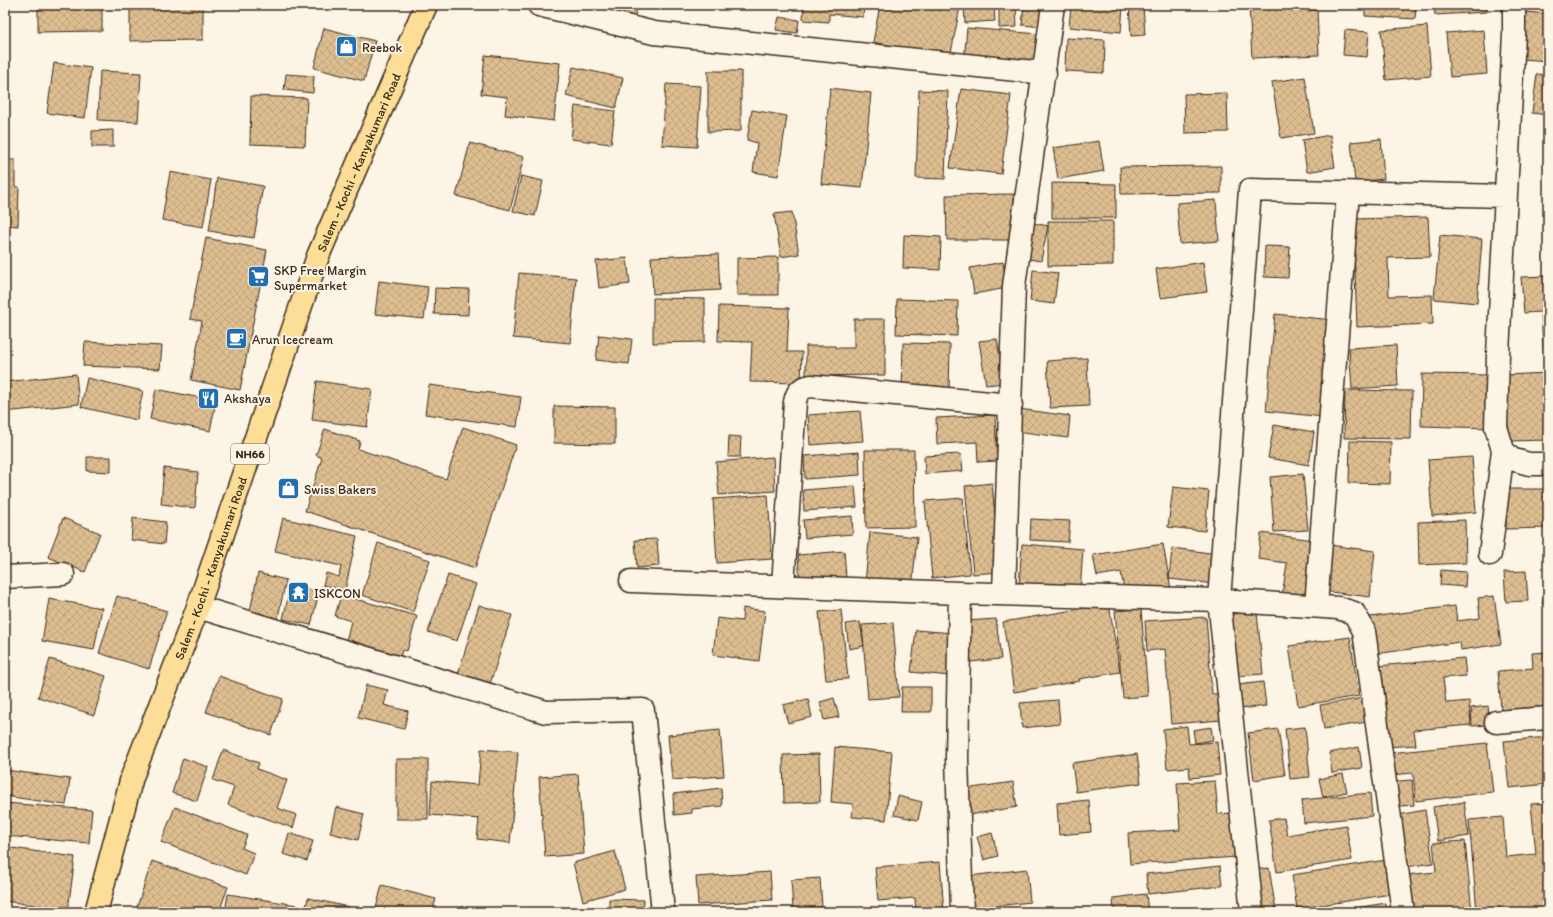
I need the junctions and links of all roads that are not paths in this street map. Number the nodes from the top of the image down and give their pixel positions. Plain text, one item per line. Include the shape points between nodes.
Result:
1 (426, 5) edge
2 (539, 5) edge
3 (1053, 5) edge
4 (1514, 5) edge
5 (1045, 73) junction
6 (1348, 193) junction
7 (1505, 196) junction
8 (1011, 405) junction
9 (1503, 450) junction
10 (1548, 464) edge
11 (1490, 554) dead end
12 (63, 574) dead end
13 (5, 576) edge
14 (631, 581) dead end
15 (783, 586) junction
16 (960, 593) junction
17 (1004, 594) junction
18 (1219, 600) junction
19 (1316, 606) junction
20 (198, 607) junction
21 (1548, 718) edge
22 (1496, 722) dead end
23 (96, 912) edge
24 (663, 912) edge
25 (962, 912) edge
26 (1252, 912) edge
27 (1403, 912) edge

1 - 20 highway, Salem - Kochi - Kanyakumari Road / NH66 via 318,256
2 - 5 street via 654,33
3 - 5 street
4 - 7 street
5 - 8 street via 1014,286
6 - 7 street
6 - 18 street via 1250,190
6 - 19 street
7 - 9 street via 1496,427
8 - 15 street via 811,386 802,388 795,402
8 - 17 street
9 - 10 street via 1511,459 1529,464
9 - 11 street
12 - 13 street
14 - 15 street
15 - 16 street
16 - 17 street
16 - 25 street via 957,758
17 - 18 street
18 - 19 street
18 - 26 street
19 - 27 street via 1338,608 1354,613 1364,631
20 - 23 highway, Salem - Kochi - Kanyakumari Road / NH66 via 132,777
20 - 24 street via 546,712 643,710
21 - 22 street

